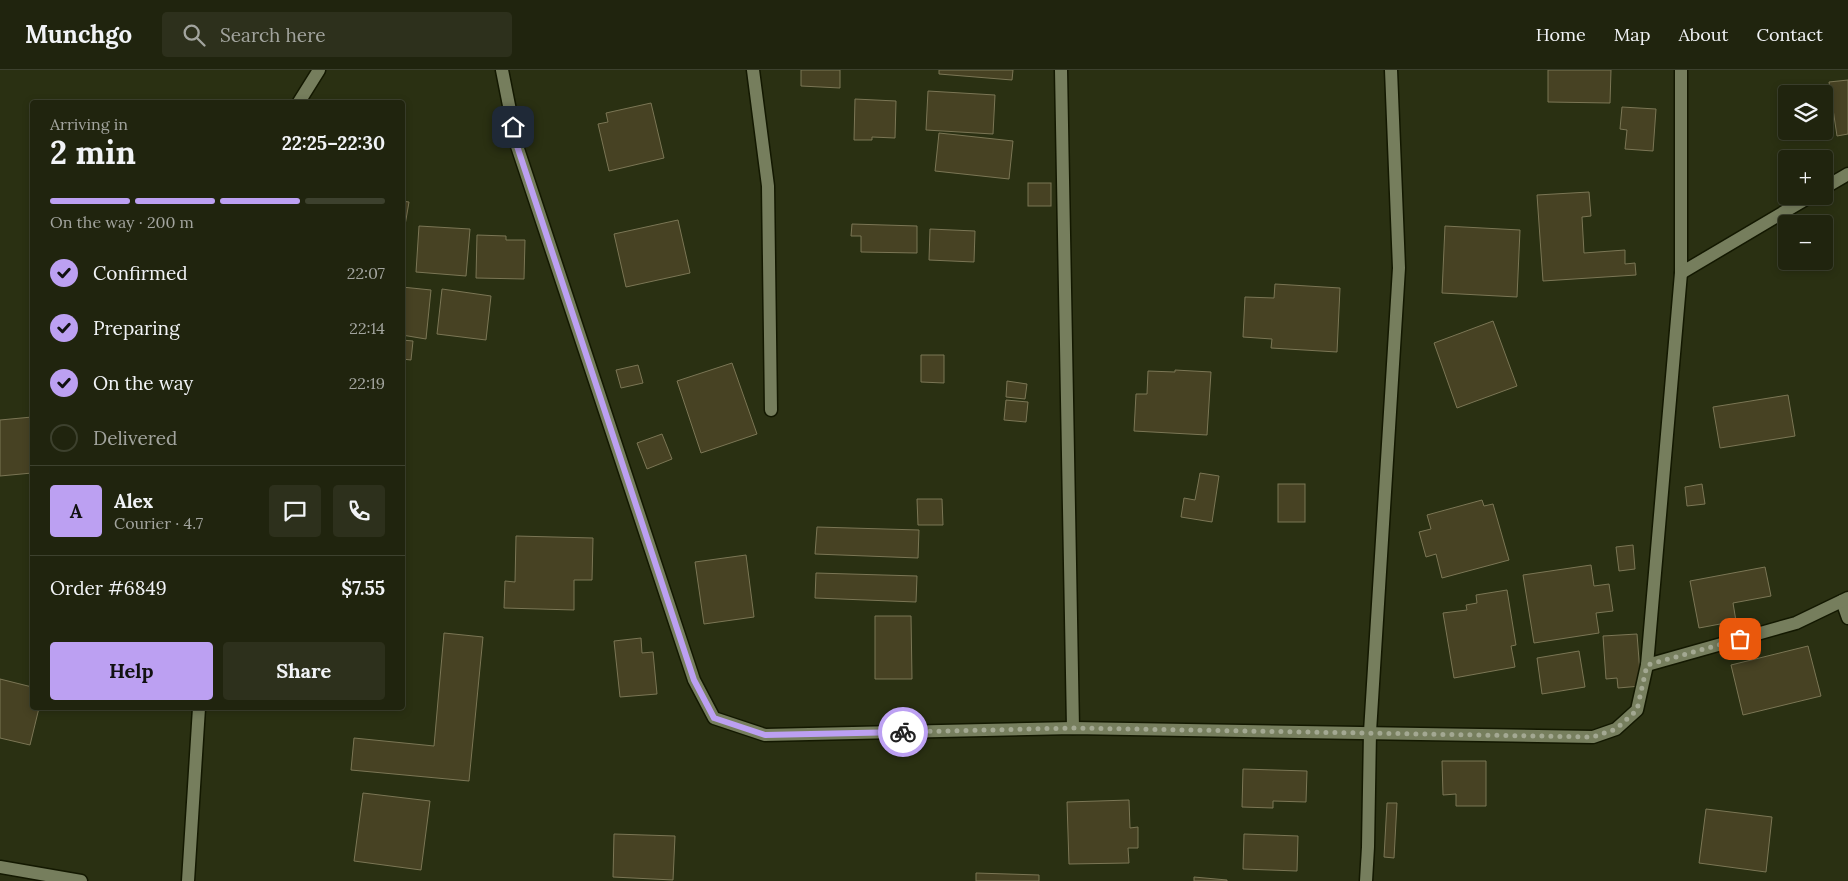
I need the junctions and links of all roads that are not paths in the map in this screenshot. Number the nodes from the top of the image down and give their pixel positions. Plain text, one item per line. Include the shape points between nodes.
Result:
1 (319, 70) edge
2 (502, 70) edge
3 (754, 70) edge
4 (1061, 70) edge
5 (1391, 70) edge
6 (1681, 70) edge
7 (299, 100) edge
8 (1848, 174) edge
9 (1833, 183) edge
10 (1796, 205) edge
11 (1681, 273) junction
12 (771, 410) dead end
13 (1845, 599) edge
14 (1848, 618) edge
15 (1647, 665) junction
16 (199, 710) edge
17 (1073, 728) junction
18 (1370, 732) junction
19 (0, 867) edge
20 (81, 881) edge
21 (188, 881) edge
22 (1366, 881) edge

1 - 7 street
2 - 17 street via 520,155 694,680 714,718 765,735
3 - 12 street via 768,186
4 - 17 street
5 - 18 street via 1399,268
6 - 11 street
8 - 9 street
10 - 11 street
11 - 15 street
13 - 14 street
13 - 15 street via 1796,624
15 - 18 street via 1637,710 1616,729 1593,737
16 - 21 street
17 - 18 street
18 - 22 street
19 - 20 street

